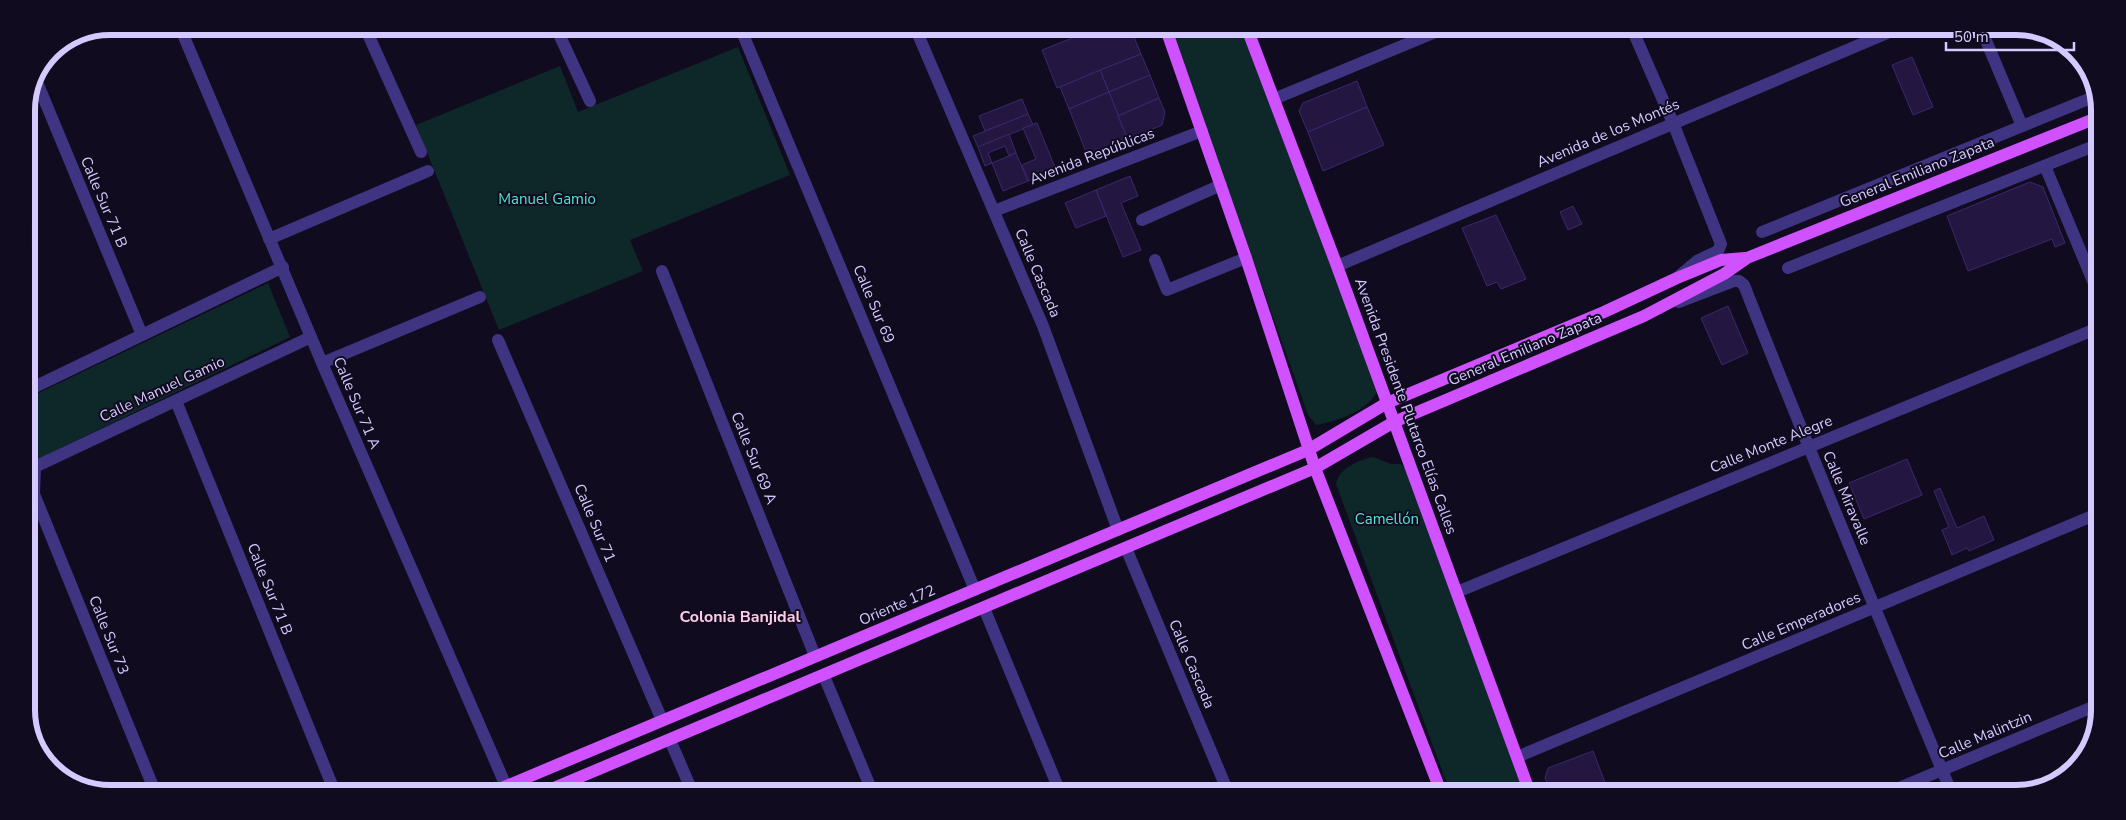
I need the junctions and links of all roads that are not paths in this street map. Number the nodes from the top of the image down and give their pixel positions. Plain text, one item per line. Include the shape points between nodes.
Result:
1 (183, 35) edge
2 (368, 35) edge
3 (559, 35) edge
4 (743, 35) edge
5 (918, 35) edge
6 (1168, 35) edge
7 (1249, 35) edge
8 (1428, 35) edge
9 (1635, 35) edge
10 (1882, 35) edge
11 (1984, 35) edge
12 (39, 87) edge
13 (2090, 98) edge
14 (1274, 99) junction
15 (590, 101) dead end
16 (2091, 121) edge
17 (1673, 123) junction
18 (2022, 126) junction
19 (1202, 131) junction
20 (2091, 147) edge
21 (420, 152) dead end
22 (2045, 166) junction
23 (428, 171) dead end
24 (1221, 185) junction
25 (994, 211) junction
26 (1142, 220) dead end
27 (1762, 232) dead end
28 (269, 239) junction
29 (1246, 258) junction
30 (1747, 258) junction
31 (1156, 260) dead end
32 (1337, 266) junction
33 (283, 267) junction
34 (1788, 268) dead end
35 (662, 271) dead end
36 (2091, 276) edge
37 (1677, 278) junction
38 (480, 296) dead end
39 (1644, 316) junction
40 (2091, 331) edge
41 (142, 335) junction
42 (311, 337) junction
43 (498, 340) dead end
44 (322, 363) junction
45 (35, 387) edge
46 (176, 401) junction
47 (1387, 403) junction
48 (1394, 422) junction
49 (1807, 447) junction
50 (1308, 450) junction
51 (35, 467) edge
52 (1315, 468) junction
53 (35, 502) edge
54 (2091, 516) edge
55 (1118, 530) junction
56 (1126, 548) junction
57 (975, 590) junction
58 (1457, 592) junction
59 (1876, 606) junction
60 (984, 608) junction
61 (815, 656) junction
62 (824, 676) junction
63 (2091, 708) edge
64 (662, 720) junction
65 (670, 740) junction
66 (1517, 757) junction
67 (1942, 770) junction
68 (152, 785) edge
69 (332, 785) edge
70 (501, 785) edge
71 (509, 785) edge
72 (561, 785) edge
73 (689, 785) edge
74 (869, 785) edge
75 (1057, 785) edge
76 (1225, 785) edge
77 (1438, 785) edge
78 (1527, 785) edge
79 (1908, 785) edge
80 (1948, 785) edge

1 - 28 street, Calle Sur 71 A
2 - 21 street
3 - 15 street
4 - 57 street, Calle Sur 69
5 - 25 street, Calle Cascada
6 - 19 main road
7 - 14 main road, Avenida Presidente Plutarco Elías Calles
8 - 14 street
9 - 17 street
10 - 17 street, Avenida de los Montés
11 - 18 street
12 - 41 street, Calle Sur 71 B
13 - 18 street
14 - 32 main road, Avenida Presidente Plutarco Elías Calles
16 - 30 main road, General Emiliano Zapata
17 - 32 street, Avenida de los Montés
17 - 37 street via 1721,248 1697,261
18 - 27 street
19 - 24 main road
19 - 25 street, Avenida Repúblicas
20 - 22 street
22 - 34 street
22 - 36 street
23 - 28 street
24 - 26 street
24 - 29 main road
25 - 55 street, Calle Cascada via 1043,326
28 - 33 street, Calle Sur 71 A
29 - 31 street via 1167,290
29 - 50 main road
30 - 37 main road, General Emiliano Zapata via 1721,260
30 - 39 main road, General Emiliano Zapata via 1724,274
32 - 47 main road, Avenida Presidente Plutarco Elías Calles
33 - 41 street
33 - 42 street, Calle Sur 71 A
35 - 61 street, Calle Sur 69 A
37 - 47 main road, General Emiliano Zapata
38 - 44 street
39 - 48 main road, General Emiliano Zapata
39 - 49 street, Calle Miravalle via 1734,281 1742,283
40 - 49 street, Calle Monte Alegre
41 - 45 street
42 - 44 street, Calle Sur 71 A
42 - 46 street, Calle Manuel Gamio
43 - 64 street, Calle Sur 71
44 - 70 street, Calle Sur 71 A
46 - 51 street, Calle Manuel Gamio
46 - 69 street, Calle Sur 71 B
47 - 48 main road, Avenida Presidente Plutarco Elías Calles
47 - 50 main road, General Emiliano Zapata
48 - 52 main road, General Emiliano Zapata
48 - 58 main road, Avenida Presidente Plutarco Elías Calles
49 - 58 street, Calle Monte Alegre
49 - 59 street, Calle Miravalle
50 - 52 main road
50 - 55 main road, Oriente 172
52 - 56 main road
52 - 77 main road
53 - 68 street, Calle Sur 73
54 - 59 street, Calle Emperadores
55 - 57 main road, Oriente 172
56 - 60 main road
56 - 76 street, Calle Cascada
57 - 61 main road, Oriente 172
58 - 66 main road, Avenida Presidente Plutarco Elías Calles
59 - 66 street, Calle Emperadores
59 - 67 street, Calle Miravalle
60 - 62 main road
60 - 75 street
61 - 64 main road, Oriente 172
62 - 65 main road
62 - 74 street
63 - 67 street, Calle Malintzin
64 - 71 main road, Oriente 172
65 - 72 main road
65 - 73 street
66 - 78 main road, Avenida Presidente Plutarco Elías Calles
67 - 79 street, Calle Malintzin
67 - 80 street, Calle Miravalle

